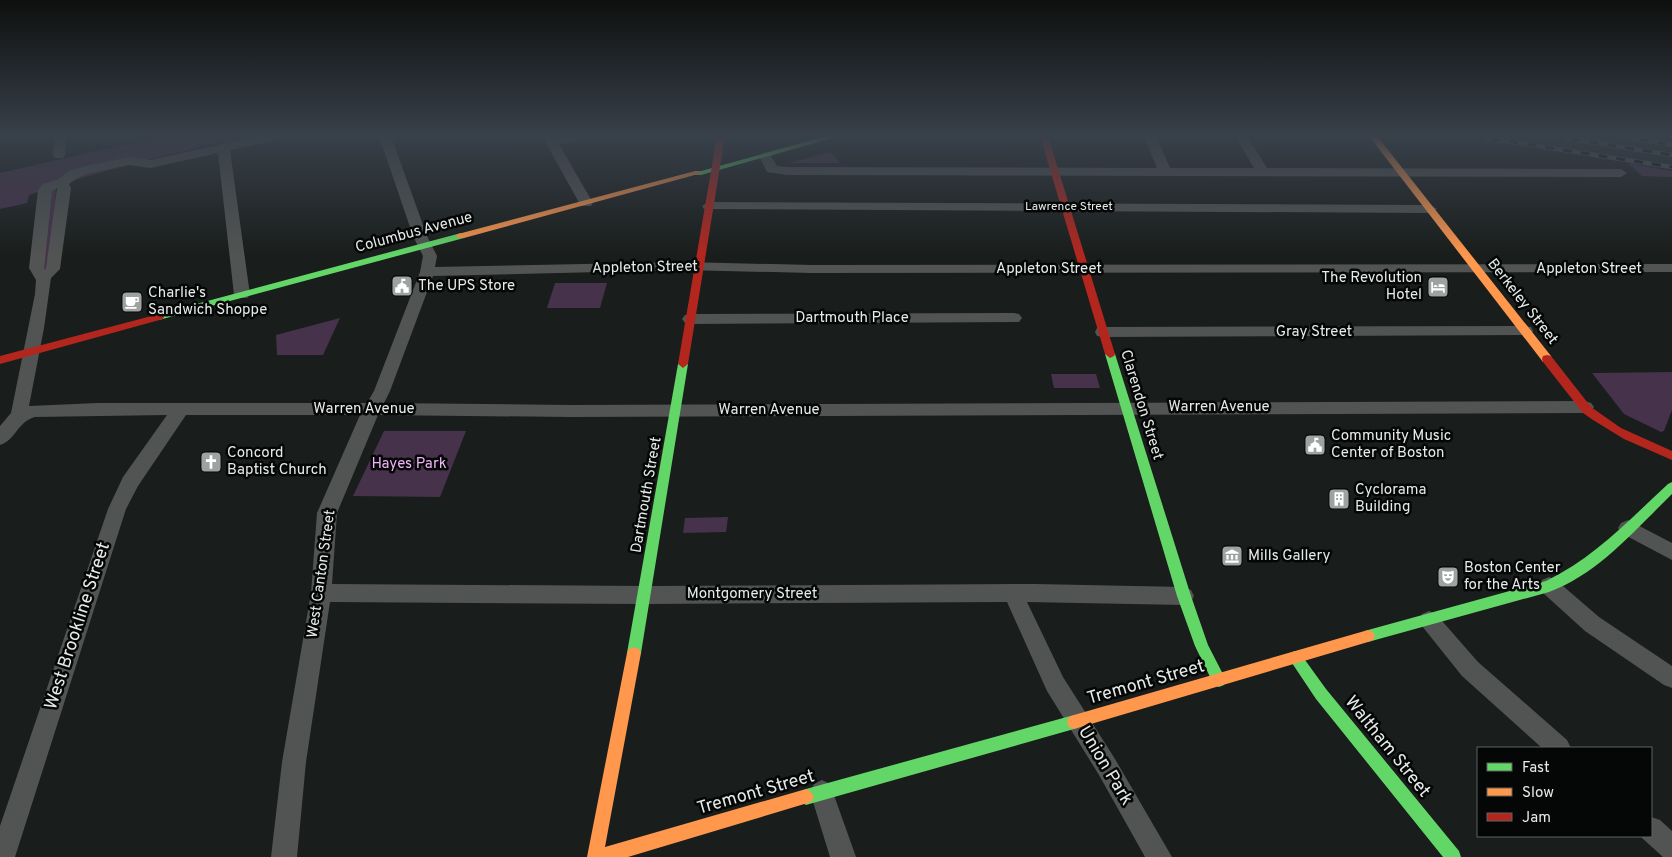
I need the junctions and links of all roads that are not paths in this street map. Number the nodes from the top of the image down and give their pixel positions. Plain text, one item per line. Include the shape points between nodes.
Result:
1 (73, 176) edge
2 (227, 176) edge
3 (399, 176) edge
4 (571, 176) edge
5 (686, 176) edge
6 (715, 176) edge
7 (1056, 176) edge
8 (1404, 176) edge
9 (586, 203) junction
10 (709, 206) junction
11 (1066, 208) junction
12 (1430, 209) junction
13 (424, 246) junction
14 (700, 267) junction
15 (1476, 268) junction
16 (1672, 268) edge
17 (1084, 269) junction
18 (427, 272) junction
19 (242, 295) junction
20 (1014, 318) dead end
21 (690, 319) junction
22 (1525, 331) junction
23 (1104, 332) junction
24 (33, 350) junction
25 (0, 360) edge
26 (1585, 407) junction
27 (1127, 408) junction
28 (181, 409) junction
29 (373, 409) junction
30 (676, 410) junction
31 (19, 415) junction
32 (0, 418) edge
33 (0, 438) edge
34 (1672, 456) edge
35 (1672, 487) edge
36 (1628, 528) junction
37 (1672, 552) edge
38 (1548, 586) junction
39 (321, 592) junction
40 (1012, 593) junction
41 (645, 595) junction
42 (1184, 596) junction
43 (1429, 620) junction
44 (1295, 657) junction
45 (1672, 678) edge
46 (1219, 680) junction
47 (1078, 721) junction
48 (1558, 747) edge
49 (822, 792) junction
50 (1652, 830) edge
51 (1672, 848) edge
52 (2, 857) edge
53 (284, 857) edge
54 (595, 857) edge
55 (600, 857) edge
56 (842, 857) edge
57 (1158, 857) edge
58 (1453, 857) edge

1 - 24 street via 62,183 64,188 53,269 44,276
2 - 19 street
3 - 13 street, West Canton Street
4 - 9 street
5 - 9 main road, Columbus Avenue
6 - 10 main road, Dartmouth Street
7 - 11 main road, Clarendon Street
8 - 12 main road, Berkeley Street
9 - 13 main road, Columbus Avenue
10 - 11 street, Lawrence Street
10 - 14 main road, Dartmouth Street
11 - 12 street, Lawrence Street
11 - 17 main road, Clarendon Street
12 - 15 main road, Berkeley Street
13 - 18 street, West Canton Street via 430,256
13 - 19 main road, Columbus Avenue
14 - 17 street, Appleton Street
14 - 18 street, Appleton Street
14 - 21 main road, Dartmouth Street
15 - 16 street, Appleton Street
15 - 17 street, Appleton Street
15 - 22 main road, Berkeley Street
17 - 23 main road, Clarendon Street
18 - 29 street, West Canton Street
19 - 24 main road, Columbus Avenue
20 - 21 street, Dartmouth Place
21 - 30 main road, Dartmouth Street
22 - 23 street, Gray Street
22 - 26 main road, Berkeley Street
23 - 27 main road, Clarendon Street
24 - 25 main road, Columbus Avenue
24 - 31 street via 27,365
26 - 27 street, Warren Avenue
26 - 34 main road, Berkeley Street via 1598,419
27 - 30 street, Warren Avenue
27 - 42 main road, Clarendon Street
28 - 29 street, Warren Avenue
28 - 31 street, Warren Avenue via 46,411
28 - 52 street, West Brookline Street via 130,482 116,509
29 - 30 street, Warren Avenue
29 - 39 street, West Canton Street via 327,513
30 - 41 main road, Dartmouth Street
31 - 32 street, Warren Avenue
31 - 33 street
35 - 36 main road, Tremont Street
36 - 37 street
36 - 38 main road, Tremont Street via 1583,567
38 - 43 main road, Tremont Street
38 - 45 street via 1592,624
39 - 41 street, Montgomery Street
39 - 53 street, West Canton Street via 294,762
40 - 41 street, Montgomery Street
40 - 42 street, Montgomery Street
40 - 47 street, Union Park via 1055,684
41 - 54 main road, Dartmouth Street
42 - 46 main road, Clarendon Street via 1202,646
43 - 44 main road, Tremont Street
43 - 48 street via 1470,669
44 - 46 main road, Tremont Street
44 - 58 main road, Waltham Street
46 - 47 main road, Tremont Street
47 - 49 main road, Tremont Street
47 - 57 street, Union Park
49 - 55 main road, Tremont Street
49 - 56 street
50 - 51 street

